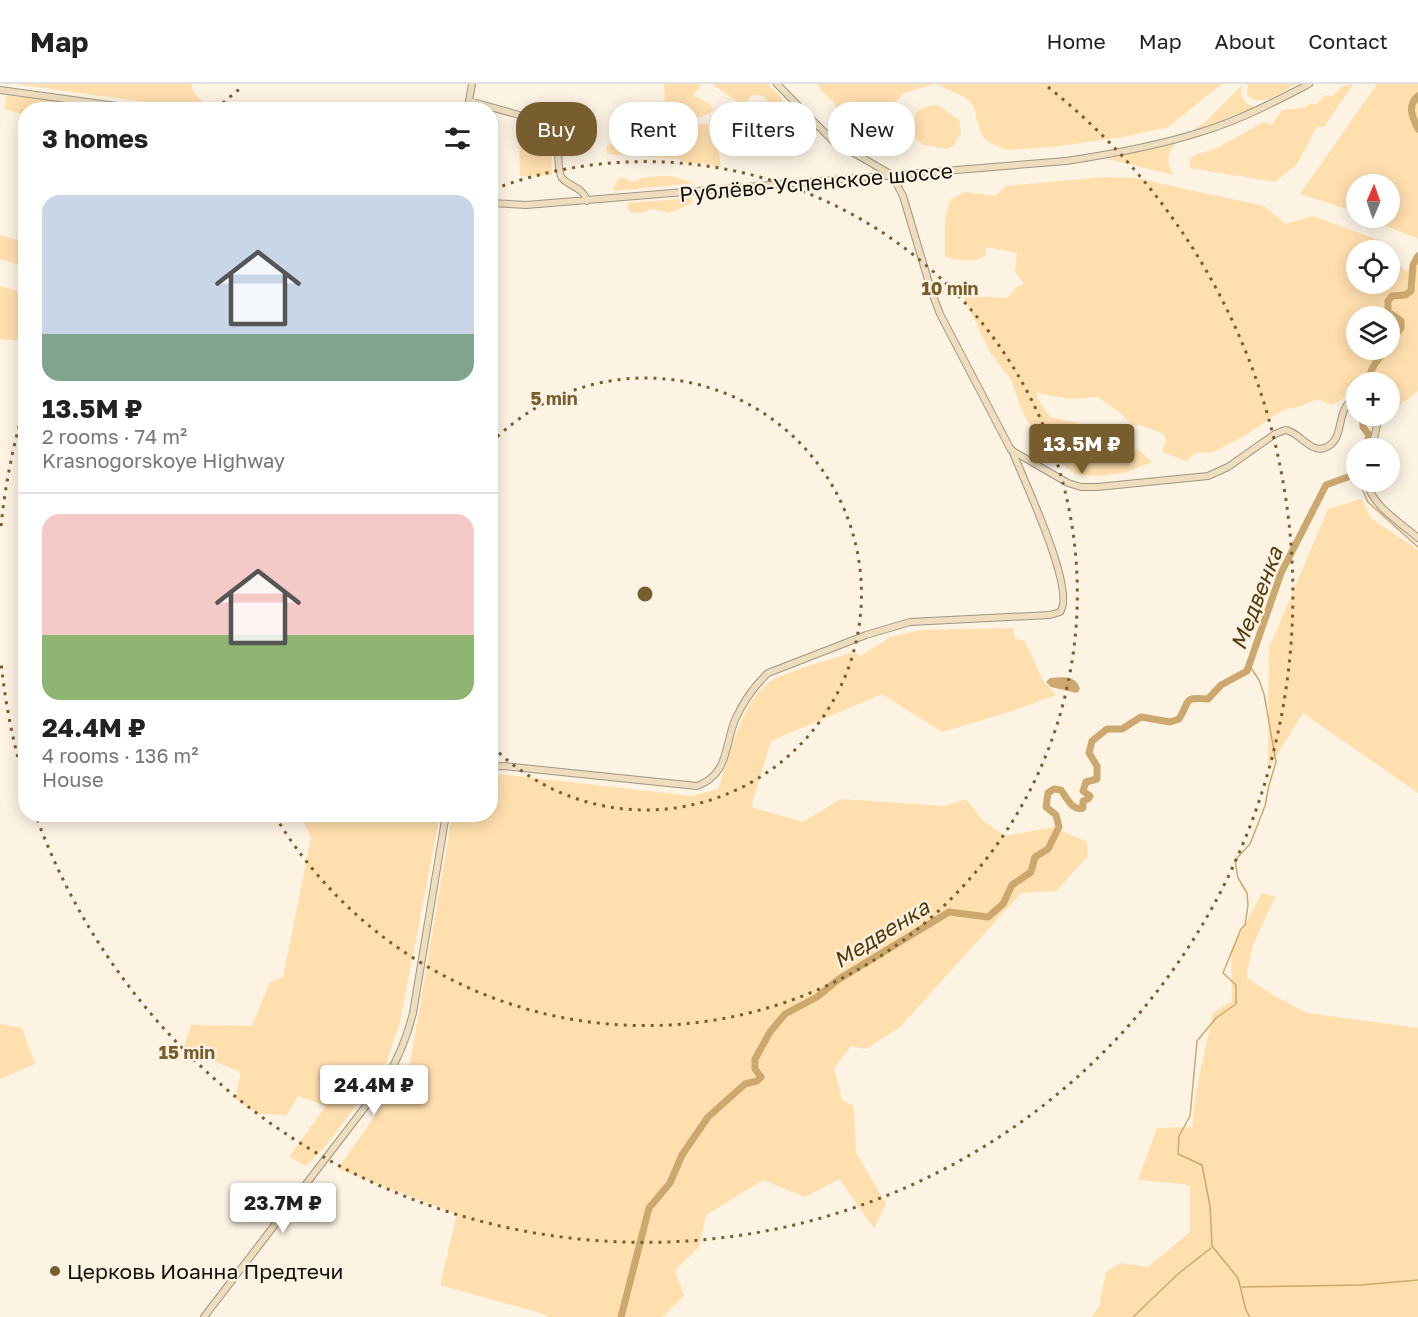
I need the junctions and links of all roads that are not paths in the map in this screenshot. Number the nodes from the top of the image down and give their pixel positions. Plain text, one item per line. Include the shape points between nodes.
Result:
1 (472, 84) edge
2 (777, 84) edge
3 (1309, 84) edge
4 (0, 90) edge
5 (87, 102) edge
6 (472, 102) edge
7 (498, 110) edge
8 (892, 175) junction
9 (587, 201) junction
10 (498, 205) edge
11 (1346, 406) edge
12 (1011, 450) junction
13 (1370, 492) edge
14 (1418, 538) edge
15 (498, 766) edge
16 (446, 822) edge
17 (204, 1317) edge

1 - 6 main road via 469,101
2 - 8 main road via 834,141
3 - 8 main road, Рублёво-Успенское шоссе via 1206,130 1127,150 1066,161
4 - 5 main road
7 - 9 main road via 519,116 556,118 560,173 583,192
8 - 9 main road, Рублёво-Успенское шоссе
8 - 12 main road via 903,196 940,314
9 - 10 main road, Рублёво-Успенское шоссе
11 - 12 main road via 1335,440 1328,447 1314,448 1285,430 1218,473 1200,478 1079,486
12 - 15 main road via 1051,544 1065,602 1060,612 910,622 768,673 744,702 716,776 697,786
13 - 14 main road
16 - 17 main road via 413,1013 397,1059 378,1090

